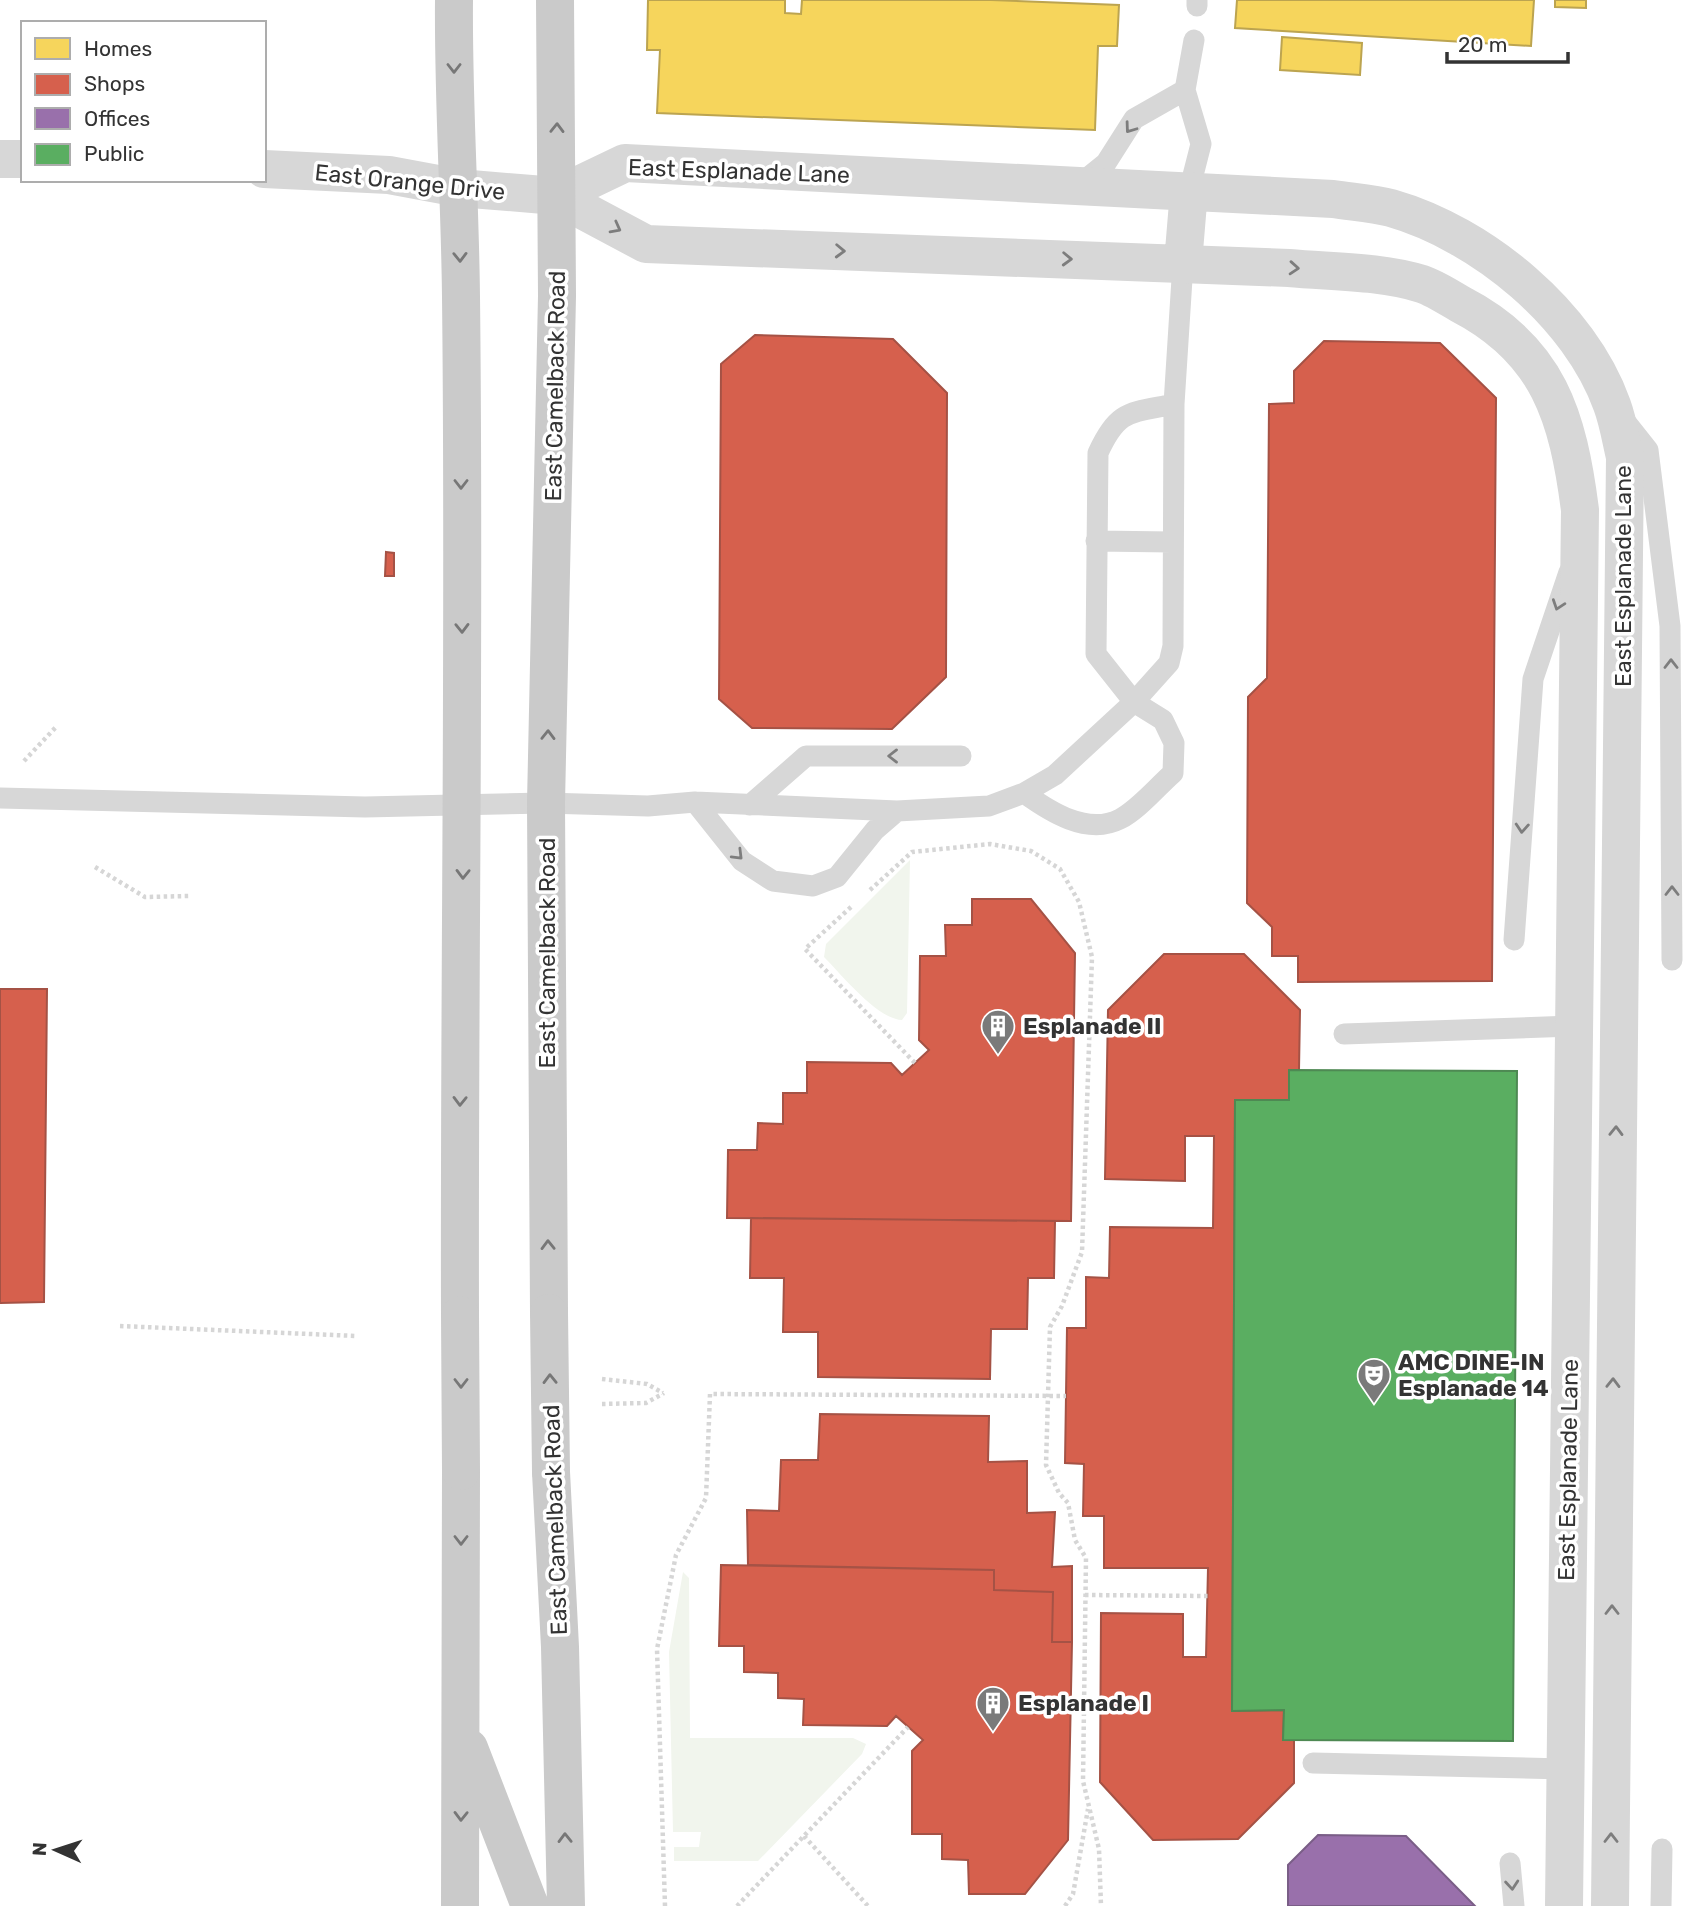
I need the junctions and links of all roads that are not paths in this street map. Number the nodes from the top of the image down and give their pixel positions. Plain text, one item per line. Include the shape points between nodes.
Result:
1 (454, 0) edge
2 (555, 0) edge
3 (1194, 40) dead end
4 (1185, 90) junction
5 (0, 159) edge
6 (21, 159) edge
7 (266, 169) edge
8 (1079, 185) junction
9 (459, 188) junction
10 (1189, 191) junction
11 (556, 196) junction
12 (1183, 263) junction
13 (1174, 404) junction
14 (1613, 405) junction
15 (1580, 540) junction
16 (1096, 541) junction
17 (1172, 542) junction
18 (1134, 702) junction
19 (961, 756) dead end
20 (1024, 793) junction
21 (0, 798) edge
22 (695, 802) junction
23 (547, 803) junction
24 (750, 805) junction
25 (464, 806) junction
26 (897, 811) junction
27 (1514, 940) dead end
28 (1672, 960) dead end
29 (1573, 1026) junction
30 (1344, 1034) dead end
31 (1572, 1171) junction
32 (1616, 1174) junction
33 (462, 1731) junction
34 (1313, 1763) dead end
35 (1565, 1769) junction
36 (1611, 1769) junction
37 (1662, 1849) dead end
38 (1510, 1863) dead end
39 (460, 1906) edge
40 (530, 1906) edge
41 (566, 1906) edge
42 (1514, 1906) edge
43 (1564, 1906) edge
44 (1610, 1906) edge
45 (1661, 1906) edge

1 -> 9 main road via 453,111
11 -> 2 main road, East Camelback Road
3 - 4 lane
4 -> 8 lane via 1134,119 1106,163
4 - 10 lane via 1201,144
5 - 6 street
7 - 9 street, East Orange Drive via 389,175
8 - 10 street, East Esplanade Lane
8 - 11 street, East Esplanade Lane via 625,163
9 - 11 street, East Orange Drive
9 -> 25 main road
10 - 12 street
10 - 14 street, East Esplanade Lane via 1333,199 1390,208 1434,224 1494,259 1545,302 1586,350
11 -> 12 street, East Esplanade Lane via 646,244
23 -> 11 main road, East Camelback Road
12 - 13 lane
12 -> 15 street, East Esplanade Lane via 1289,268 1422,284 1497,326 1535,365 1557,404 1573,453
13 - 16 lane via 1128,413 1110,428 1098,453
13 - 17 lane
28 -> 14 lane via 1670,625 1648,450
32 -> 14 street, East Esplanade Lane via 1625,457
15 -> 27 lane via 1533,679
15 - 29 street, East Esplanade Lane
16 - 17 lane
16 - 18 lane via 1096,654
17 - 18 lane via 1173,646 1169,663
18 - 20 lane via 1055,775
18 - 20 lane via 1164,720 1174,743 1173,773 1119,820 1091,824 1056,815
19 -> 24 lane via 806,756
20 - 26 lane via 989,807
21 - 25 lane
22 - 23 lane via 648,806
22 - 24 lane
22 -> 26 lane via 742,861 773,881 813,886 837,877
23 - 25 lane
41 -> 23 main road, East Camelback Road, bridge via 551,1472
24 - 26 lane
25 -> 33 main road, bridge
29 - 30 lane
29 - 31 street, East Esplanade Lane
31 - 32 street
31 - 35 street, East Esplanade Lane
36 -> 32 street, East Esplanade Lane
33 -> 39 main road
33 - 40 main road
34 - 35 lane
35 - 36 street
35 - 43 street, East Esplanade Lane
44 -> 36 street, East Esplanade Lane
37 - 45 lane
38 -> 42 lane

